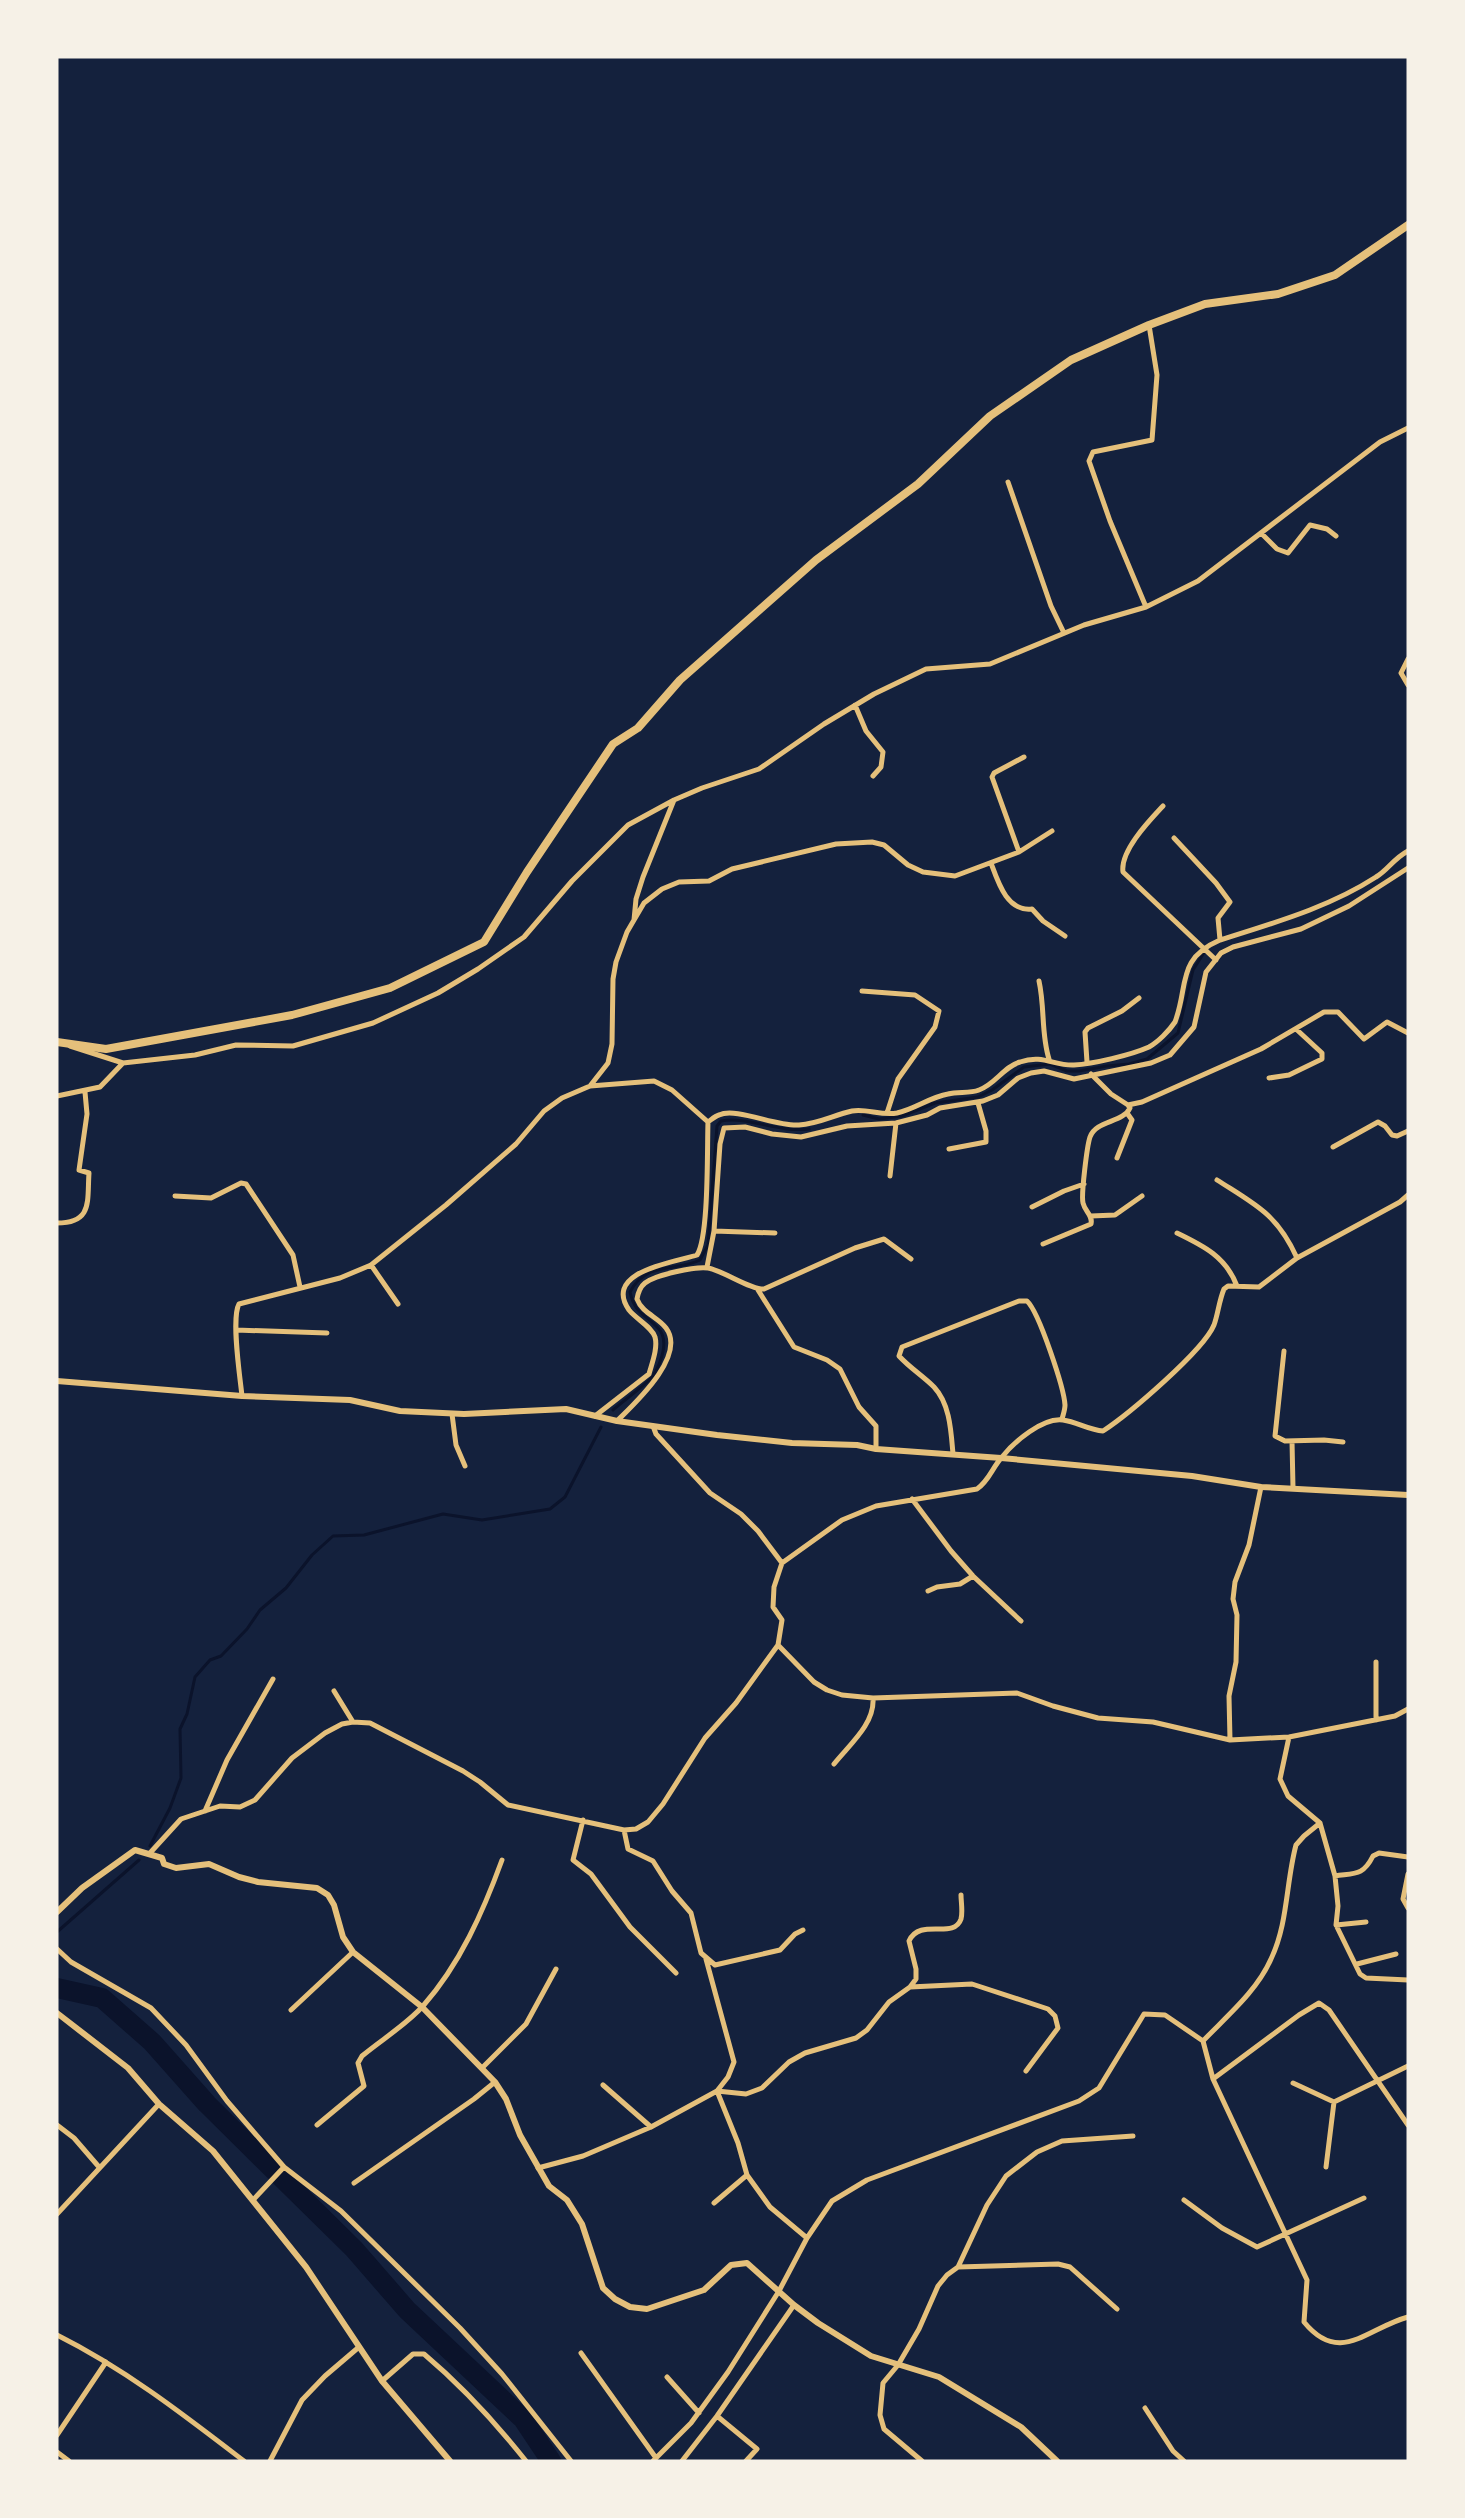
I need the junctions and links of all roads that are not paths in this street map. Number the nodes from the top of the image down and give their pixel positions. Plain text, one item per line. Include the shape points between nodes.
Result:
1 (1408, 225) edge
2 (1149, 326) junction
3 (1408, 428) edge
4 (1008, 482) dead end
5 (1261, 533) junction
6 (1336, 536) dead end
7 (1146, 607) junction
8 (1064, 633) junction
9 (1408, 659) edge
10 (1408, 685) edge
11 (855, 705) junction
12 (1024, 757) dead end
13 (873, 776) dead end
14 (674, 800) junction
15 (1163, 806) dead end
16 (1052, 831) dead end
17 (1174, 838) dead end
18 (1408, 851) edge
19 (1019, 852) junction
20 (991, 863) junction
21 (1408, 868) edge
22 (634, 920) junction
23 (1065, 936) dead end
24 (1220, 940) junction
25 (1204, 949) junction
26 (1214, 959) junction
27 (1039, 981) dead end
28 (862, 991) dead end
29 (1139, 998) dead end
30 (1296, 1029) junction
31 (1408, 1033) edge
32 (57, 1042) edge
33 (1049, 1059) junction
34 (1088, 1062) junction
35 (1095, 1062) junction
36 (123, 1063) junction
37 (1099, 1071) junction
38 (1091, 1074) junction
39 (1269, 1078) dead end
40 (590, 1086) junction
41 (85, 1092) junction
42 (57, 1096) edge
43 (980, 1097) junction
44 (1128, 1105) junction
45 (887, 1113) junction
46 (1127, 1113) junction
47 (708, 1122) junction
48 (896, 1123) junction
49 (1408, 1131) edge
50 (1333, 1147) dead end
51 (949, 1149) dead end
52 (1117, 1158) dead end
53 (890, 1176) dead end
54 (1217, 1180) dead end
55 (1084, 1184) junction
56 (1408, 1195) edge
57 (175, 1196) dead end
58 (1142, 1196) dead end
59 (1032, 1207) dead end
60 (1091, 1216) junction
61 (57, 1223) edge
62 (714, 1231) junction
63 (775, 1233) dead end
64 (1177, 1233) dead end
65 (1043, 1244) dead end
66 (1297, 1258) junction
67 (911, 1259) dead end
68 (371, 1265) junction
69 (707, 1268) junction
70 (1237, 1286) junction
71 (300, 1287) junction
72 (758, 1290) junction
73 (398, 1304) dead end
74 (236, 1330) junction
75 (327, 1333) dead end
76 (1284, 1351) dead end
77 (57, 1381) edge
78 (242, 1396) junction
79 (452, 1414) junction
80 (595, 1416) junction
81 (1062, 1419) junction
82 (617, 1421) junction
83 (653, 1426) junction
84 (1292, 1441) junction
85 (1343, 1443) dead end
86 (876, 1449) junction
87 (954, 1454) junction
88 (1001, 1458) junction
89 (465, 1466) dead end
90 (1261, 1487) junction
91 (1293, 1488) junction
92 (1408, 1495) edge
93 (912, 1499) junction
94 (782, 1563) junction
95 (973, 1576) junction
96 (928, 1592) dead end
97 (1021, 1621) dead end
98 (778, 1645) junction
99 (1376, 1662) dead end
100 (273, 1679) dead end
101 (334, 1690) dead end
102 (873, 1698) junction
103 (1408, 1709) edge
104 (1376, 1720) junction
105 (353, 1722) junction
106 (1289, 1737) junction
107 (1230, 1740) junction
108 (834, 1764) dead end
109 (205, 1811) junction
110 (583, 1820) junction
111 (1320, 1823) junction
112 (624, 1830) junction
113 (150, 1853) junction
114 (1408, 1857) edge
115 (502, 1860) dead end
116 (1408, 1874) edge
117 (1335, 1876) junction
118 (961, 1895) dead end
119 (1408, 1908) edge
120 (57, 1912) edge
121 (1366, 1922) dead end
122 (1336, 1924) junction
123 (803, 1930) dead end
124 (57, 1949) edge
125 (353, 1952) junction
126 (1396, 1954) dead end
127 (706, 1959) junction
128 (1357, 1964) junction
129 (556, 1969) dead end
130 (676, 1973) dead end
131 (1408, 1980) edge
132 (910, 1987) junction
133 (422, 2007) junction
134 (291, 2010) dead end
135 (57, 2013) edge
136 (1203, 2041) junction
137 (1408, 2066) edge
138 (482, 2068) junction
139 (1026, 2071) dead end
140 (1213, 2079) junction
141 (495, 2082) junction
142 (1377, 2082) junction
143 (1293, 2083) dead end
144 (603, 2085) dead end
145 (717, 2091) junction
146 (1334, 2102) junction
147 (159, 2103) junction
148 (317, 2125) dead end
149 (1408, 2125) edge
150 (57, 2126) edge
151 (651, 2127) junction
152 (1133, 2136) dead end
153 (99, 2167) junction
154 (1326, 2167) dead end
155 (538, 2168) junction
156 (281, 2169) junction
157 (747, 2175) junction
158 (354, 2183) dead end
159 (1364, 2198) dead end
160 (253, 2200) junction
161 (1184, 2200) dead end
162 (714, 2204) dead end
163 (57, 2214) edge
164 (1286, 2236) junction
165 (807, 2238) junction
166 (958, 2267) junction
167 (779, 2291) junction
168 (794, 2305) junction
169 (1117, 2309) dead end
170 (1408, 2317) edge
171 (57, 2335) edge
172 (359, 2347) junction
173 (581, 2353) dead end
174 (106, 2362) junction
175 (898, 2365) junction
176 (666, 2377) dead end
177 (382, 2381) junction
178 (1145, 2408) dead end
179 (699, 2413) junction
180 (717, 2416) junction
181 (691, 2423) junction
182 (703, 2432) junction
183 (57, 2435) edge
184 (57, 2452) edge
185 (655, 2459) edge
186 (69, 2461) edge
187 (244, 2461) edge
188 (270, 2461) edge
189 (450, 2461) edge
190 (526, 2461) edge
191 (571, 2461) edge
192 (682, 2461) edge
193 (746, 2461) edge
194 (922, 2461) edge
195 (1057, 2461) edge
196 (1184, 2461) edge

1 - 2 main road via 1335,275 1278,294 1205,304
2 - 7 street via 1157,375 1152,440 1093,452 1089,460
2 - 32 main road via 1071,360 990,416 918,483 816,560 680,680 638,728 613,744 484,942 390,988 292,1015 106,1049
3 - 5 street via 1380,441
4 - 8 street
5 - 6 street via 1277,549 1288,553 1310,525
5 - 7 street via 1198,581
7 - 8 street
8 - 11 street via 990,664 926,669
9 - 10 street via 1401,673
11 - 13 street via 866,731 883,752
11 - 14 street via 759,769
12 - 19 street via 992,777
14 - 22 street via 636,899
14 - 36 street via 628,825 524,937 438,993 373,1023 293,1046 236,1045 195,1055
15 - 25 street via 1131,846 1123,872
16 - 19 street
17 - 24 street via 1230,902 1218,918
18 - 24 street via 1378,876 1324,904
19 - 20 street
20 - 22 street via 955,876 923,872 884,845 836,844 732,869 709,881 679,882 644,903
20 - 23 street via 1011,903 1023,910 1032,909
21 - 26 street via 1340,911 1301,929 1233,947
22 - 40 street via 621,945 613,979 608,1063
24 - 25 street
25 - 26 street
25 - 35 street via 1194,956 1187,969 1178,1014 1170,1029 1150,1046
26 - 37 street via 1206,972 1194,1027 1170,1055 1141,1066
27 - 33 street
28 - 45 street via 915,995 939,1011 935,1027 898,1079
29 - 34 street via 1085,1032
30 - 31 street via 1324,1012 1335,1011 1364,1039 1387,1022
30 - 39 street via 1322,1053 1322,1059 1289,1075
30 - 44 street via 1252,1053
32 - 36 street
33 - 34 street via 1073,1065
33 - 43 street via 1032,1059 1010,1066
34 - 35 street
35 - 37 street
36 - 41 street via 100,1087
37 - 38 street
38 - 43 street via 1074,1079 1044,1071 1031,1073 1018,1078 998,1095
38 - 44 street via 1110,1094
40 - 47 street via 654,1081 672,1090
40 - 68 street via 544,1111 516,1144
41 - 42 street
41 - 61 street via 87,1114 79,1170 89,1173 88,1203 83,1216 71,1223
43 - 45 street via 948,1094
43 - 48 street
43 - 51 street via 986,1142
44 - 46 street
45 - 47 street via 860,1110 798,1125 735,1114 720,1114
46 - 52 street via 1132,1120
46 - 55 street via 1090,1137
47 - 80 street via 704,1227 699,1253 653,1266 627,1284 627,1305 654,1335 651,1366 649,1374
48 - 53 street
48 - 62 street via 847,1126 801,1137 745,1127 724,1128
49 - 50 street via 1392,1135 1378,1122
54 - 66 street via 1269,1215 1287,1237
55 - 59 street
55 - 60 street via 1082,1202
56 - 66 street
57 - 71 street via 211,1198 246,1184 293,1254
58 - 60 street via 1115,1215
60 - 65 street via 1091,1224
62 - 63 street
62 - 69 street
64 - 70 street via 1203,1245 1226,1264
66 - 70 street via 1259,1287
67 - 72 street via 884,1239
68 - 71 street via 340,1278
68 - 73 street
69 - 72 street
69 - 82 street via 668,1274 641,1287 638,1304 666,1328 668,1353 660,1375
70 - 81 street via 1224,1289 1214,1325 1206,1337 1117,1422 1103,1431
71 - 74 street via 239,1304
72 - 86 street via 794,1347 840,1369 859,1407 876,1426
74 - 75 street
74 - 78 street
76 - 84 street via 1275,1436
77 - 78 street
78 - 79 street via 350,1400 400,1411
79 - 80 street via 549,1408
79 - 89 street via 456,1445
80 - 82 street
81 - 87 street via 1065,1407 1061,1385 1036,1314 1027,1301 1019,1301 902,1347 899,1352 908,1366 939,1393 946,1406
81 - 88 street via 1040,1425
82 - 83 street
83 - 86 street
83 - 94 street via 710,1493 758,1531
84 - 85 street
84 - 91 street
86 - 87 street
87 - 88 street
88 - 90 street via 1192,1476
88 - 93 street via 985,1484 977,1489
90 - 91 street
90 - 107 street via 1249,1545 1235,1582 1236,1662 1229,1696
91 - 92 street
93 - 94 street via 876,1506 842,1520
93 - 95 street
94 - 98 street via 774,1587 773,1607 782,1620
95 - 96 street via 960,1584
95 - 97 street
98 - 102 street via 827,1690
98 - 112 street via 705,1738 663,1804 648,1822
99 - 104 street
100 - 109 street via 227,1760
101 - 105 street
102 - 107 street via 1017,1693 1098,1718 1153,1722
102 - 108 street via 874,1711 869,1721
103 - 104 street
104 - 106 street
105 - 109 street via 325,1733 292,1758 255,1800 240,1807 220,1806
105 - 110 street via 370,1723 463,1772 508,1805
106 - 107 street
106 - 111 street via 1280,1779 1288,1796
109 - 113 street via 182,1819
110 - 112 street
110 - 130 street via 573,1860 591,1874 630,1927
111 - 117 street
111 - 136 street via 1296,1845 1272,1959 1237,2006
112 - 127 street via 628,1849 653,1861 691,1913
113 - 120 street via 132,1851 82,1887
113 - 125 street via 176,1868 209,1864 258,1882 317,1888 334,1905
114 - 117 street via 1379,1853 1372,1856 1361,1873
115 - 133 street via 461,1954
116 - 119 street via 1402,1899
117 - 122 street
118 - 132 street via 958,1924 917,1930 912,1935 909,1941 916,1978
121 - 122 street
122 - 128 street
123 - 127 street via 780,1950 730,1964 715,1965
124 - 156 street via 71,1962 148,2005 186,2044
125 - 133 street
125 - 134 street
126 - 128 street
127 - 145 street via 734,2062
128 - 131 street via 1366,1978
129 - 138 street via 526,2024
132 - 139 street via 972,1984 1048,2009 1058,2028
132 - 145 street via 889,2002 856,2038 805,2053 789,2062 762,2088 747,2094
133 - 138 street
133 - 148 street via 362,2056 358,2063 364,2086
135 - 147 street via 128,2068
136 - 140 street
136 - 165 street via 1165,2015 1144,2014 1099,2088 1079,2101 867,2180 832,2200
137 - 142 street
138 - 141 street
140 - 142 street via 1318,2003 1329,2010
140 - 164 street
141 - 155 street
141 - 158 street
142 - 146 street
142 - 149 street
143 - 146 street
144 - 151 street
145 - 151 street
145 - 157 street
146 - 154 street
147 - 153 street
147 - 160 street via 213,2151
150 - 153 street via 74,2138
151 - 155 street via 583,2156
152 - 166 street via 1062,2141 1037,2152 1006,2175
153 - 163 street
155 - 167 street via 549,2186 567,2200 582,2224 603,2288 630,2307 647,2310 704,2290 731,2265 747,2263
156 - 160 street
156 - 191 street via 342,2211 460,2328
157 - 162 street
157 - 165 street via 770,2207
159 - 164 street
160 - 172 street via 306,2267
161 - 164 street via 1257,2247
164 - 170 street via 1307,2280 1304,2322 1315,2336 1332,2344 1361,2338
165 - 167 street
166 - 169 street via 1070,2267
166 - 175 street via 938,2286
167 - 168 street
167 - 179 street
168 - 175 street via 871,2356
168 - 180 street
171 - 174 street
172 - 177 street
172 - 188 street via 302,2400
173 - 185 street
174 - 183 street
174 - 187 street
175 - 194 street via 882,2384 880,2415 884,2429
175 - 195 street via 939,2377 1021,2427
176 - 179 street
177 - 189 street
177 - 190 street via 413,2354 424,2354 497,2425
178 - 196 street
179 - 181 street
180 - 182 street
180 - 193 street via 757,2449
181 - 182 street
181 - 185 street
182 - 192 street
184 - 186 street

